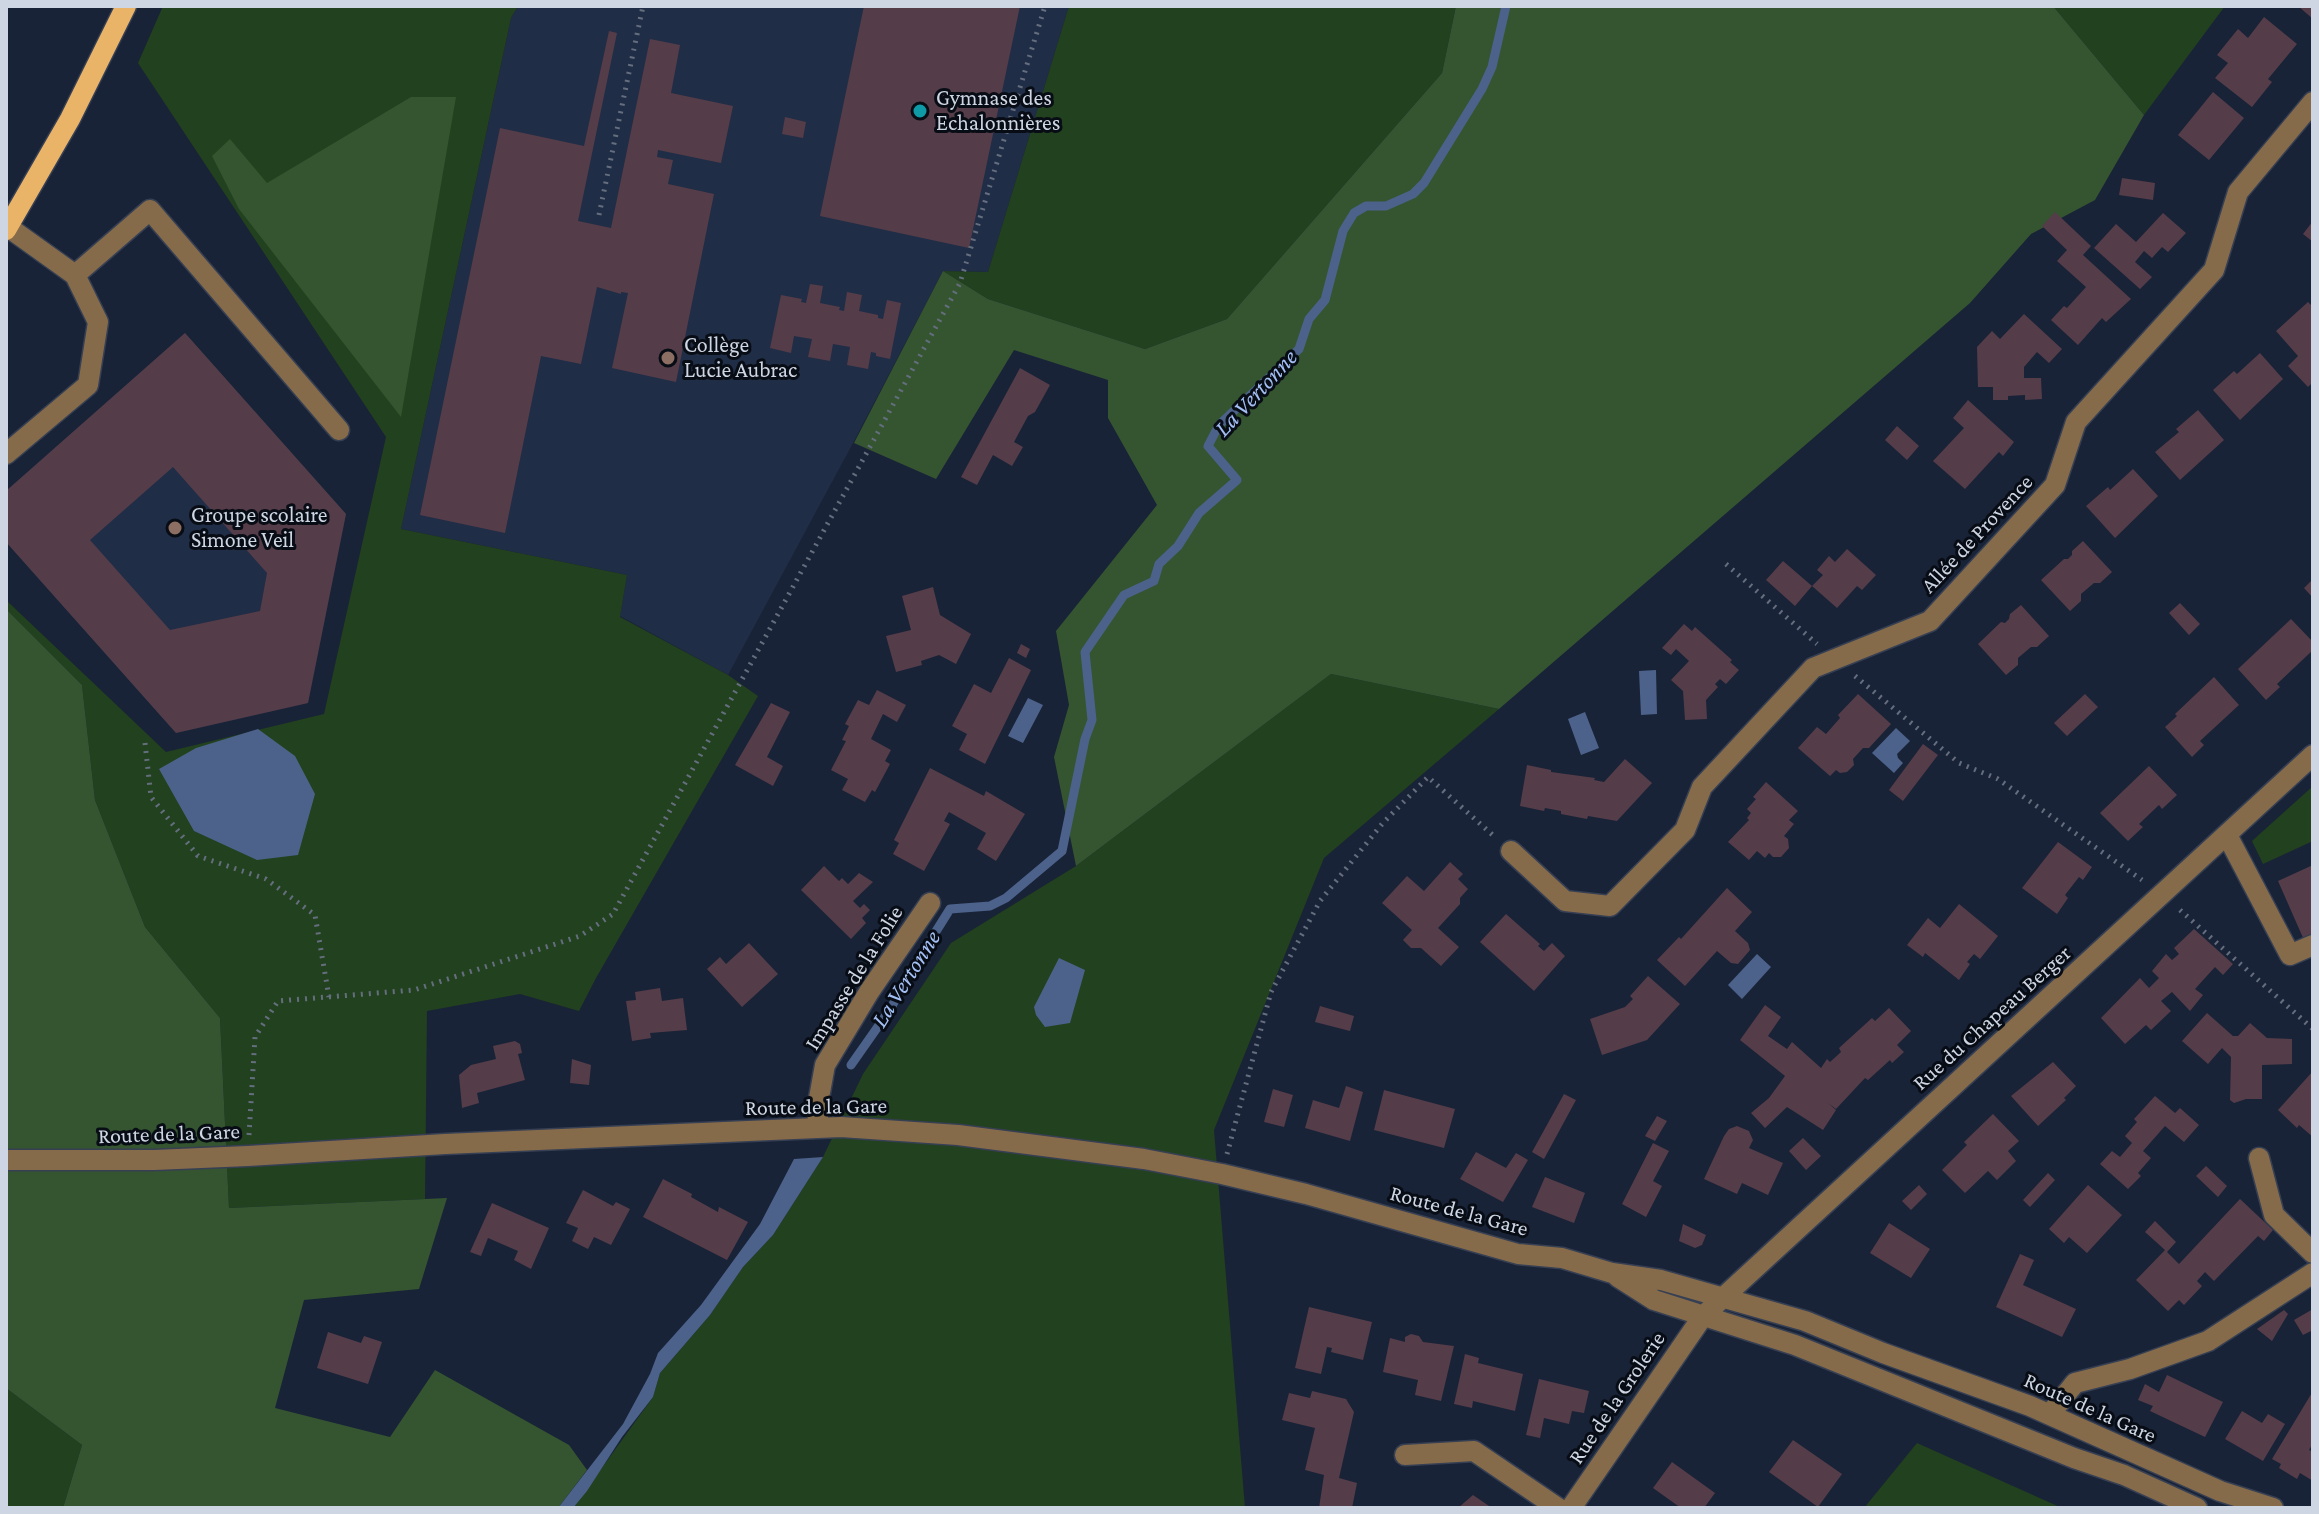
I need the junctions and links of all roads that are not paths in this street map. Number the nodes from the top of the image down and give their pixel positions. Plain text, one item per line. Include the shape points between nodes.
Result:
1 (126, 6) edge
2 (2313, 102) edge
3 (7, 228) edge
4 (75, 275) junction
5 (339, 430) dead end
6 (6, 454) edge
7 (2313, 755) edge
8 (2227, 835) junction
9 (1511, 851) road end
10 (930, 903) dead end
11 (2313, 945) edge
12 (817, 1128) junction
13 (2259, 1158) dead end
14 (6, 1160) edge
15 (2313, 1253) edge
16 (1612, 1273) junction
17 (2313, 1273) edge
18 (1723, 1297) junction
19 (1703, 1316) junction
20 (2050, 1414) junction
21 (1405, 1455) dead end
22 (1558, 1508) edge
23 (1571, 1508) edge
24 (2197, 1508) edge
25 (2273, 1508) edge

1 - 3 main road via 70,119
2 - 9 street, Allée de Provence via 2238,192 2214,270 2076,422 2055,485 1930,621 1813,668 1702,787 1685,830 1610,906 1565,901
3 - 4 street
4 - 5 street via 150,210
4 - 6 street via 98,322 88,385
7 - 8 street, Rue du Chapeau Berger
8 - 11 street via 2290,955
8 - 18 street, Rue du Chapeau Berger
10 - 12 street, Impasse de la Folie via 825,1065
12 - 14 street, Route de la Gare via 154,1160
12 - 16 street, Route de la Gare via 958,1135 1144,1159 1306,1194 1518,1254 1562,1258
13 - 15 street via 2274,1215
16 - 18 street, Route de la Gare
16 - 19 street, Route de la Gare via 1654,1300
17 - 20 street via 2208,1341 2075,1383
18 - 19 street, Rue du Chapeau Berger
18 - 20 street, Route de la Gare via 1805,1321
19 - 23 street, Rue de la Grolerie
19 - 24 street, Route de la Gare via 1821,1355
20 - 25 street, Route de la Gare via 2220,1491
21 - 22 street via 1474,1451

